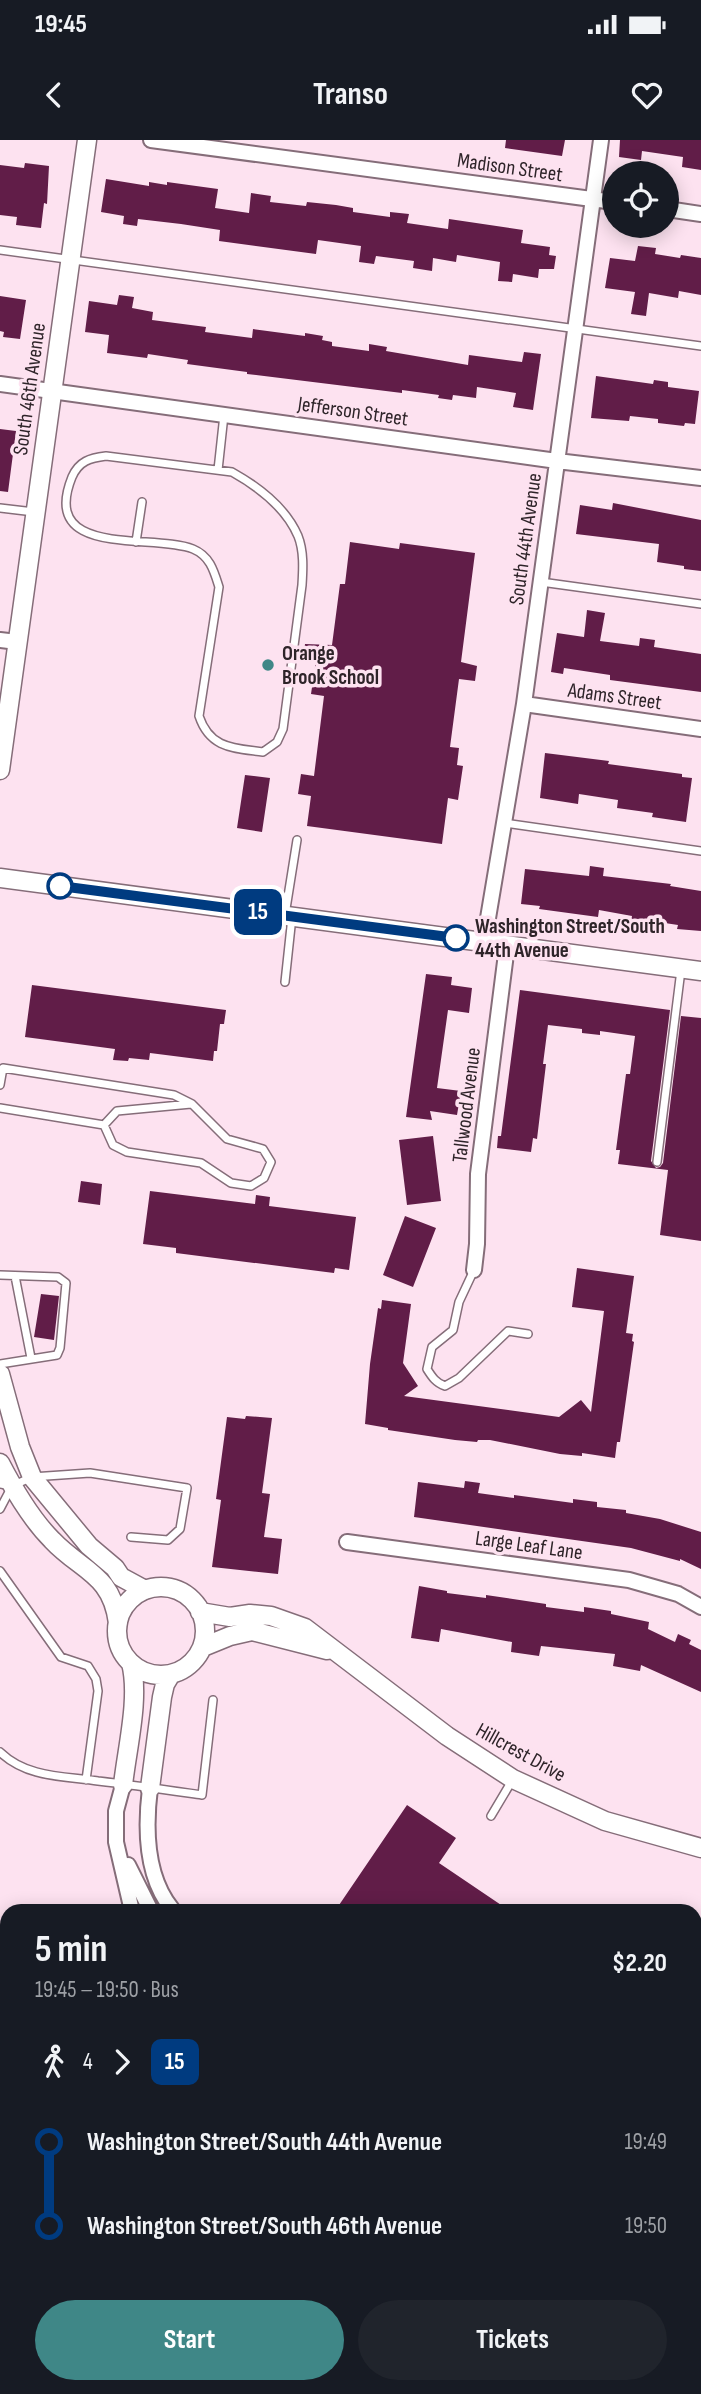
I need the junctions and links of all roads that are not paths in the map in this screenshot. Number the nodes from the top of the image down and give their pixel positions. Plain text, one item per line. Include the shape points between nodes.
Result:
1 (87, 140) edge
2 (151, 140) edge
3 (601, 140) edge
4 (593, 200) junction
5 (602, 201) edge
6 (679, 211) edge
7 (701, 214) edge
8 (0, 250) edge
9 (71, 259) junction
10 (575, 330) junction
11 (701, 346) edge
12 (0, 384) edge
13 (52, 391) junction
14 (224, 415) junction
15 (557, 461) junction
16 (218, 470) junction
17 (701, 478) edge
18 (142, 502) dead end
19 (0, 508) edge
20 (35, 513) junction
21 (136, 542) junction
22 (541, 582) junction
23 (701, 604) edge
24 (8, 641) edge
25 (524, 704) junction
26 (701, 729) edge
27 (1, 760) edge
28 (504, 823) junction
29 (297, 840) dead end
30 (701, 851) edge
31 (0, 878) edge
32 (288, 916) junction
33 (484, 942) junction
34 (507, 946) junction
35 (681, 969) junction
36 (701, 971) edge
37 (285, 982) dead end
38 (0, 1085) edge
39 (192, 1104) junction
40 (0, 1108) edge
41 (104, 1125) junction
42 (657, 1162) dead end
43 (474, 1270) joint
44 (0, 1275) edge
45 (15, 1276) junction
46 (528, 1334) dead end
47 (31, 1358) junction
48 (0, 1364) edge
49 (0, 1374) edge
50 (0, 1463) edge
51 (32, 1477) junction
52 (6, 1485) edge
53 (0, 1508) edge
54 (131, 1537) dead end
55 (347, 1542) dead end
56 (0, 1571) edge
57 (145, 1590) junction
58 (701, 1607) edge
59 (200, 1612) junction
60 (118, 1623) junction
61 (202, 1647) junction
62 (341, 1654) junction
63 (131, 1663) junction
64 (172, 1674) junction
65 (213, 1700) dead end
66 (0, 1752) edge
67 (513, 1779) junction
68 (86, 1780) junction
69 (123, 1785) junction
70 (150, 1788) junction
71 (491, 1816) dead end
72 (116, 1842) junction
73 (701, 1848) edge
74 (130, 1904) edge
75 (146, 1904) edge
76 (169, 1904) edge

1 - 9 street, South 46th Avenue
2 - 4 street, Madison Street
3 - 4 street, South 44th Avenue
4 - 5 street, Madison Street
4 - 10 street, South 44th Avenue
6 - 7 street
8 - 9 lane
9 - 10 lane
9 - 13 street, South 46th Avenue
10 - 11 lane
10 - 15 street, South 44th Avenue
12 - 13 street, Jefferson Street
13 - 14 street, Jefferson Street
13 - 20 street, South 46th Avenue
14 - 15 street, Jefferson Street
14 - 16 lane
15 - 17 street, Jefferson Street
15 - 22 street, South 44th Avenue
16 - 21 lane via 106,456 88,458 76,469 67,490 72,521 81,531
16 - 21 lane via 250,482 285,516 298,536 302,584 283,729 277,743 263,752 226,747 204,730 199,716 219,587 213,569 192,549
18 - 21 lane
19 - 20 lane
20 - 24 street, South 46th Avenue
22 - 23 lane
22 - 25 street, South 44th Avenue
24 - 27 street, South 46th Avenue
25 - 26 street, Adams Street
25 - 28 street, South 44th Avenue
28 - 30 lane
28 - 33 street, South 44th Avenue
29 - 32 lane
31 - 32 street
32 - 33 street
32 - 37 lane
33 - 34 street
34 - 35 street
34 - 43 street, Tallwood Avenue via 478,1174
35 - 36 street
35 - 42 lane
38 - 39 lane via 3,1068 160,1092
39 - 41 lane via 117,1111
39 - 41 lane via 226,1139 263,1149 271,1162 264,1178 251,1186 231,1183 201,1163 127,1152 113,1145
40 - 41 lane
43 - 46 lane via 459,1302 453,1330 432,1347 427,1368 433,1378 445,1386 508,1331
44 - 45 lane
45 - 47 lane
45 - 47 lane via 58,1277 66,1283 57,1355
47 - 48 lane
49 - 51 street
50 - 52 street
51 - 52 lane
51 - 54 lane via 90,1473 187,1488 180,1529 174,1535 168,1540
51 - 57 street via 89,1546 121,1577
52 - 53 lane
52 - 60 street via 52,1540 111,1593
55 - 58 street, Large Leaf Lane via 629,1580 678,1594
56 - 68 lane via 61,1657 88,1666 96,1679
57 - 59 street via 174,1589
57 - 60 street via 132,1598
59 - 61 street via 205,1633
59 - 62 street, Hillcrest Drive via 271,1616 305,1628
60 - 63 street via 120,1645
61 - 62 street, Hillcrest Drive via 252,1631
61 - 64 street, Hillcrest Drive via 195,1659
62 - 67 street, Hillcrest Drive via 447,1737
63 - 64 street via 143,1672
63 - 69 street via 134,1694
64 - 70 street via 162,1697
65 - 70 lane via 202,1796
66 - 68 lane via 9,1761 54,1777
67 - 71 lane
67 - 73 street, Hillcrest Drive via 605,1821
68 - 69 lane
69 - 70 lane
69 - 72 street via 116,1811
70 - 76 street via 148,1844 161,1896
72 - 74 street
72 - 75 street

